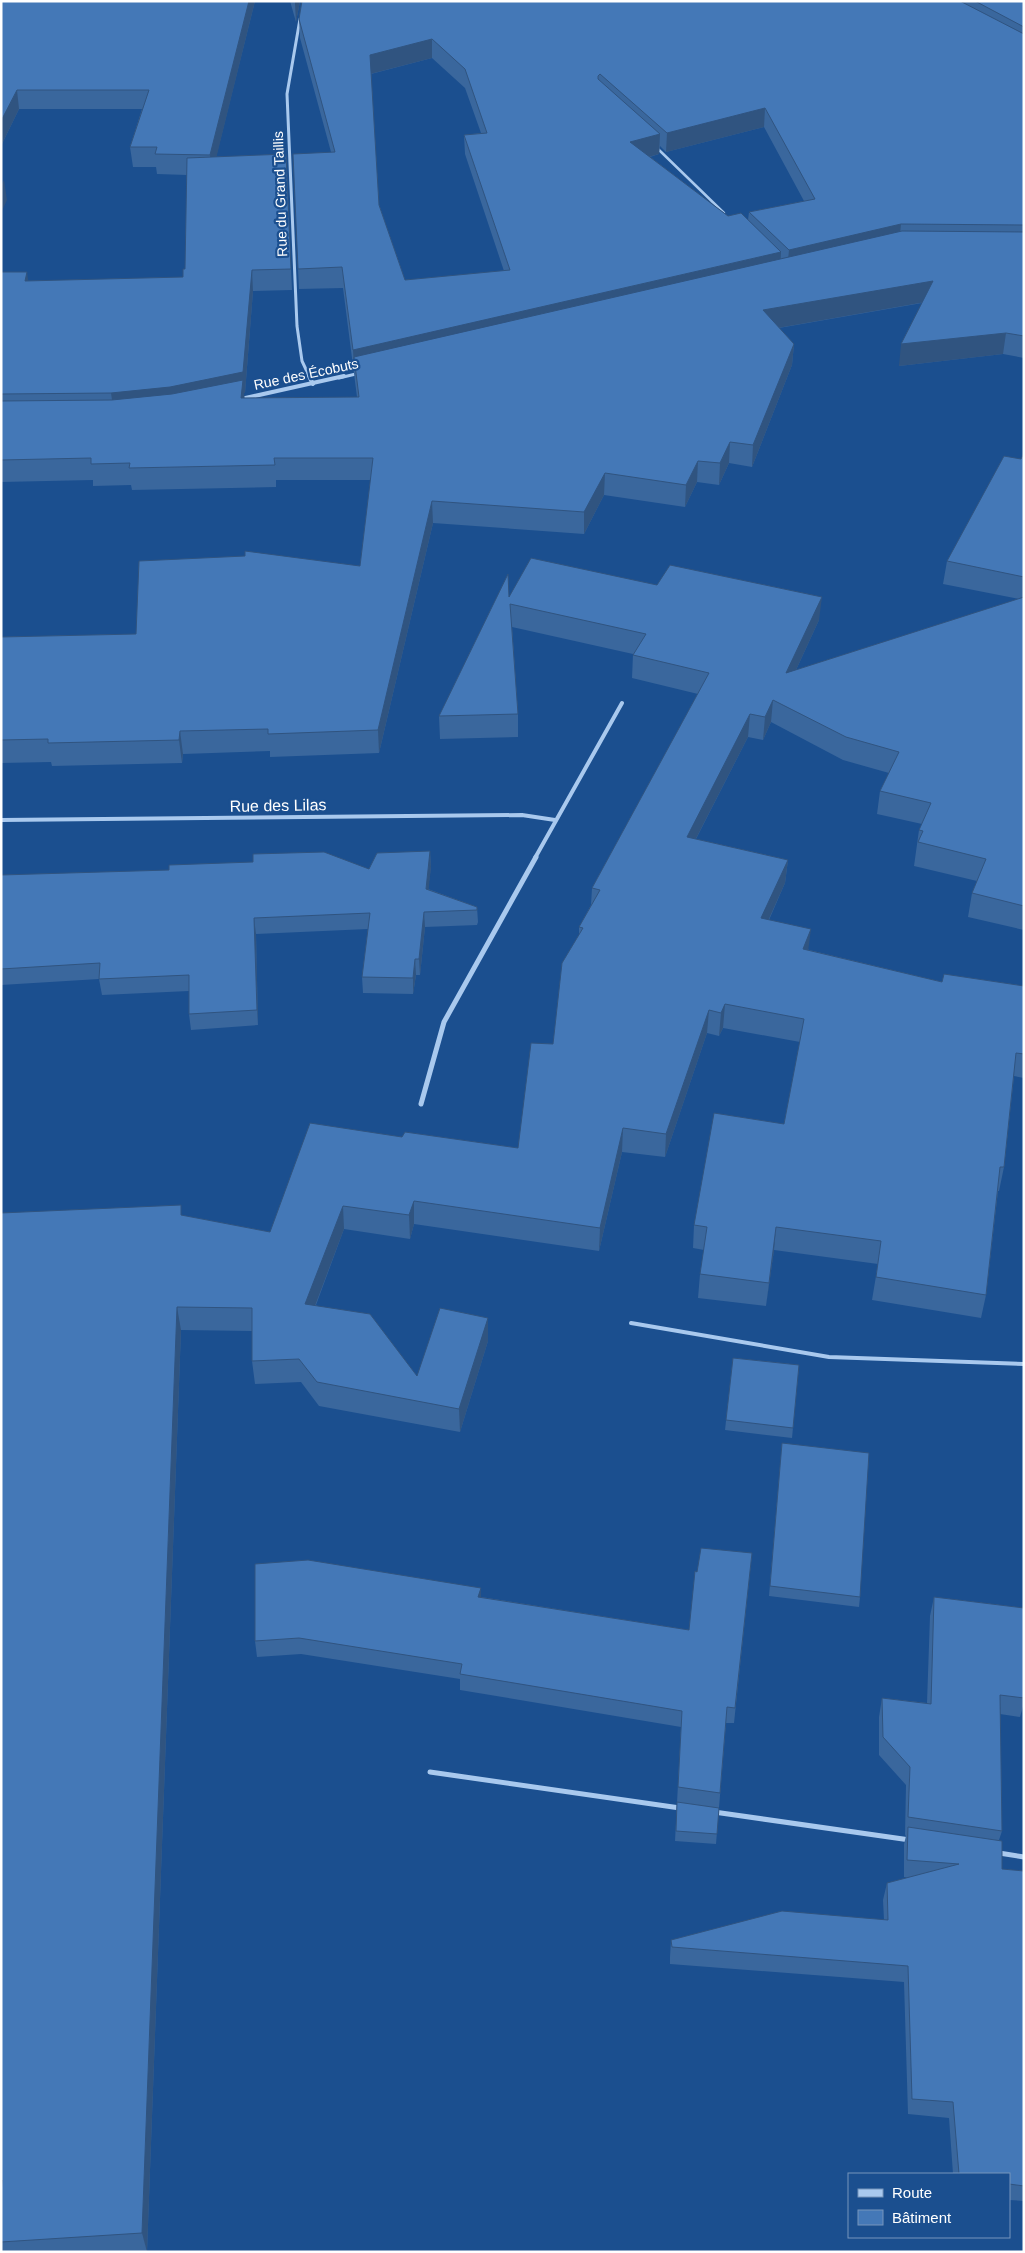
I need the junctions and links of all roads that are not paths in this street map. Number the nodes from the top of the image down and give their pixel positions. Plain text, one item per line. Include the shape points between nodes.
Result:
1 (302, 11) edge
2 (654, 145) edge
3 (730, 220) edge
4 (362, 373) edge
5 (313, 384) junction
6 (231, 401) edge
7 (622, 703) dead end
8 (1, 820) edge
9 (555, 820) junction
10 (421, 1104) dead end
11 (631, 1324) dead end
12 (1024, 1364) edge
13 (430, 1772) dead end
14 (688, 1809) edge
15 (707, 1812) edge
16 (915, 1841) edge
17 (994, 1852) edge
18 (1024, 1857) edge

1 - 5 street, Rue du Grand Taillis via 287,94 297,326 302,361
2 - 3 lane
4 - 5 street, Rue des Écobuts
5 - 6 street, Rue des Écobuts
7 - 9 street
8 - 9 street, Rue des Lilas via 512,815
9 - 10 street via 444,1022
11 - 12 lane via 829,1357
13 - 14 lane
15 - 16 lane
17 - 18 lane

